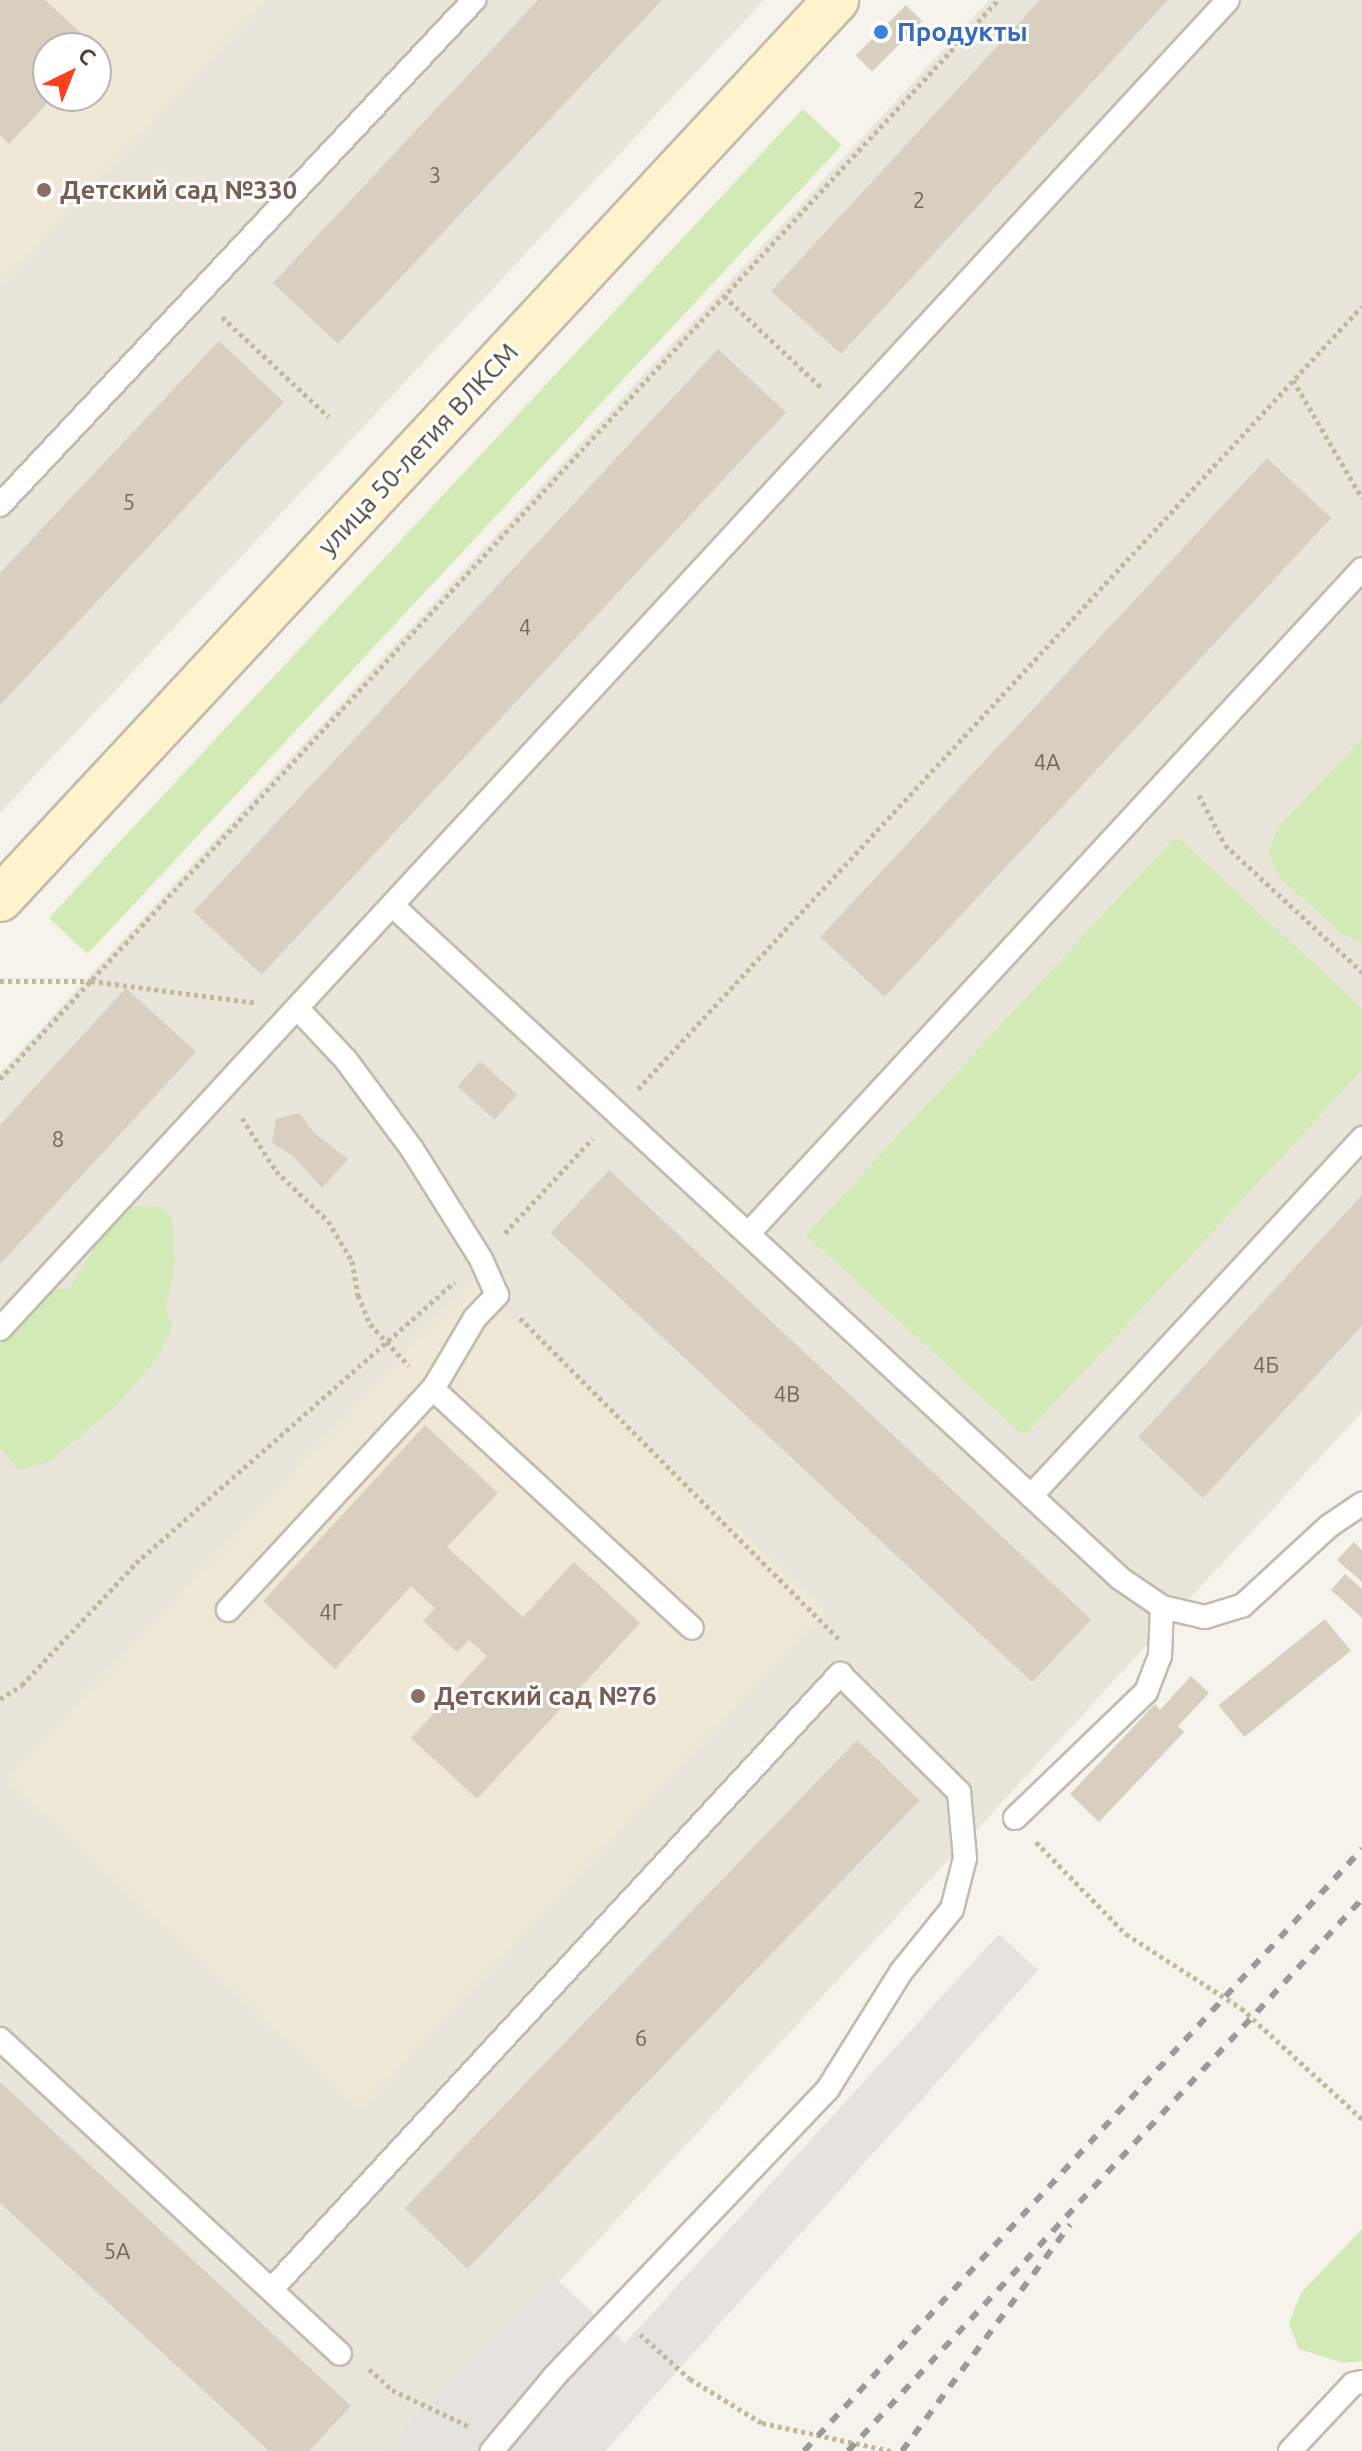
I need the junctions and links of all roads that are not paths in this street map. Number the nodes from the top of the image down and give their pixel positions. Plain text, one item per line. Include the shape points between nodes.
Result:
1 (474, 0) edge
2 (836, 0) edge
3 (1228, 0) edge
4 (0, 505) edge
5 (1362, 569) edge
6 (0, 899) edge
7 (392, 905) junction
8 (297, 1008) junction
9 (1362, 1138) edge
10 (748, 1234) junction
11 (0, 1329) edge
12 (433, 1389) junction
13 (1031, 1496) junction
14 (1362, 1504) edge
15 (1162, 1607) junction
16 (228, 1610) dead end
17 (692, 1628) dead end
18 (1015, 1818) road end
19 (0, 2039) edge
20 (271, 2290) junction
21 (340, 2354) road end
22 (1362, 2382) edge
23 (496, 2446) edge
24 (1290, 2451) edge

1 - 4 lane
2 - 6 main road, улица 50-летия ВЛКСМ
3 - 7 lane
5 - 10 lane
7 - 8 lane
7 - 10 lane
8 - 11 lane
8 - 12 lane via 346,1060 481,1259 497,1295 475,1318
9 - 13 lane
10 - 13 lane
12 - 16 lane
12 - 17 lane
13 - 15 lane via 1121,1579
14 - 15 lane via 1329,1526 1242,1606 1205,1617
15 - 18 lane via 1160,1656 1146,1692
19 - 20 lane
20 - 21 lane
20 - 23 lane via 840,1674 959,1792 965,1858 952,1909 901,1972 828,2089
22 - 24 lane via 1353,2384

